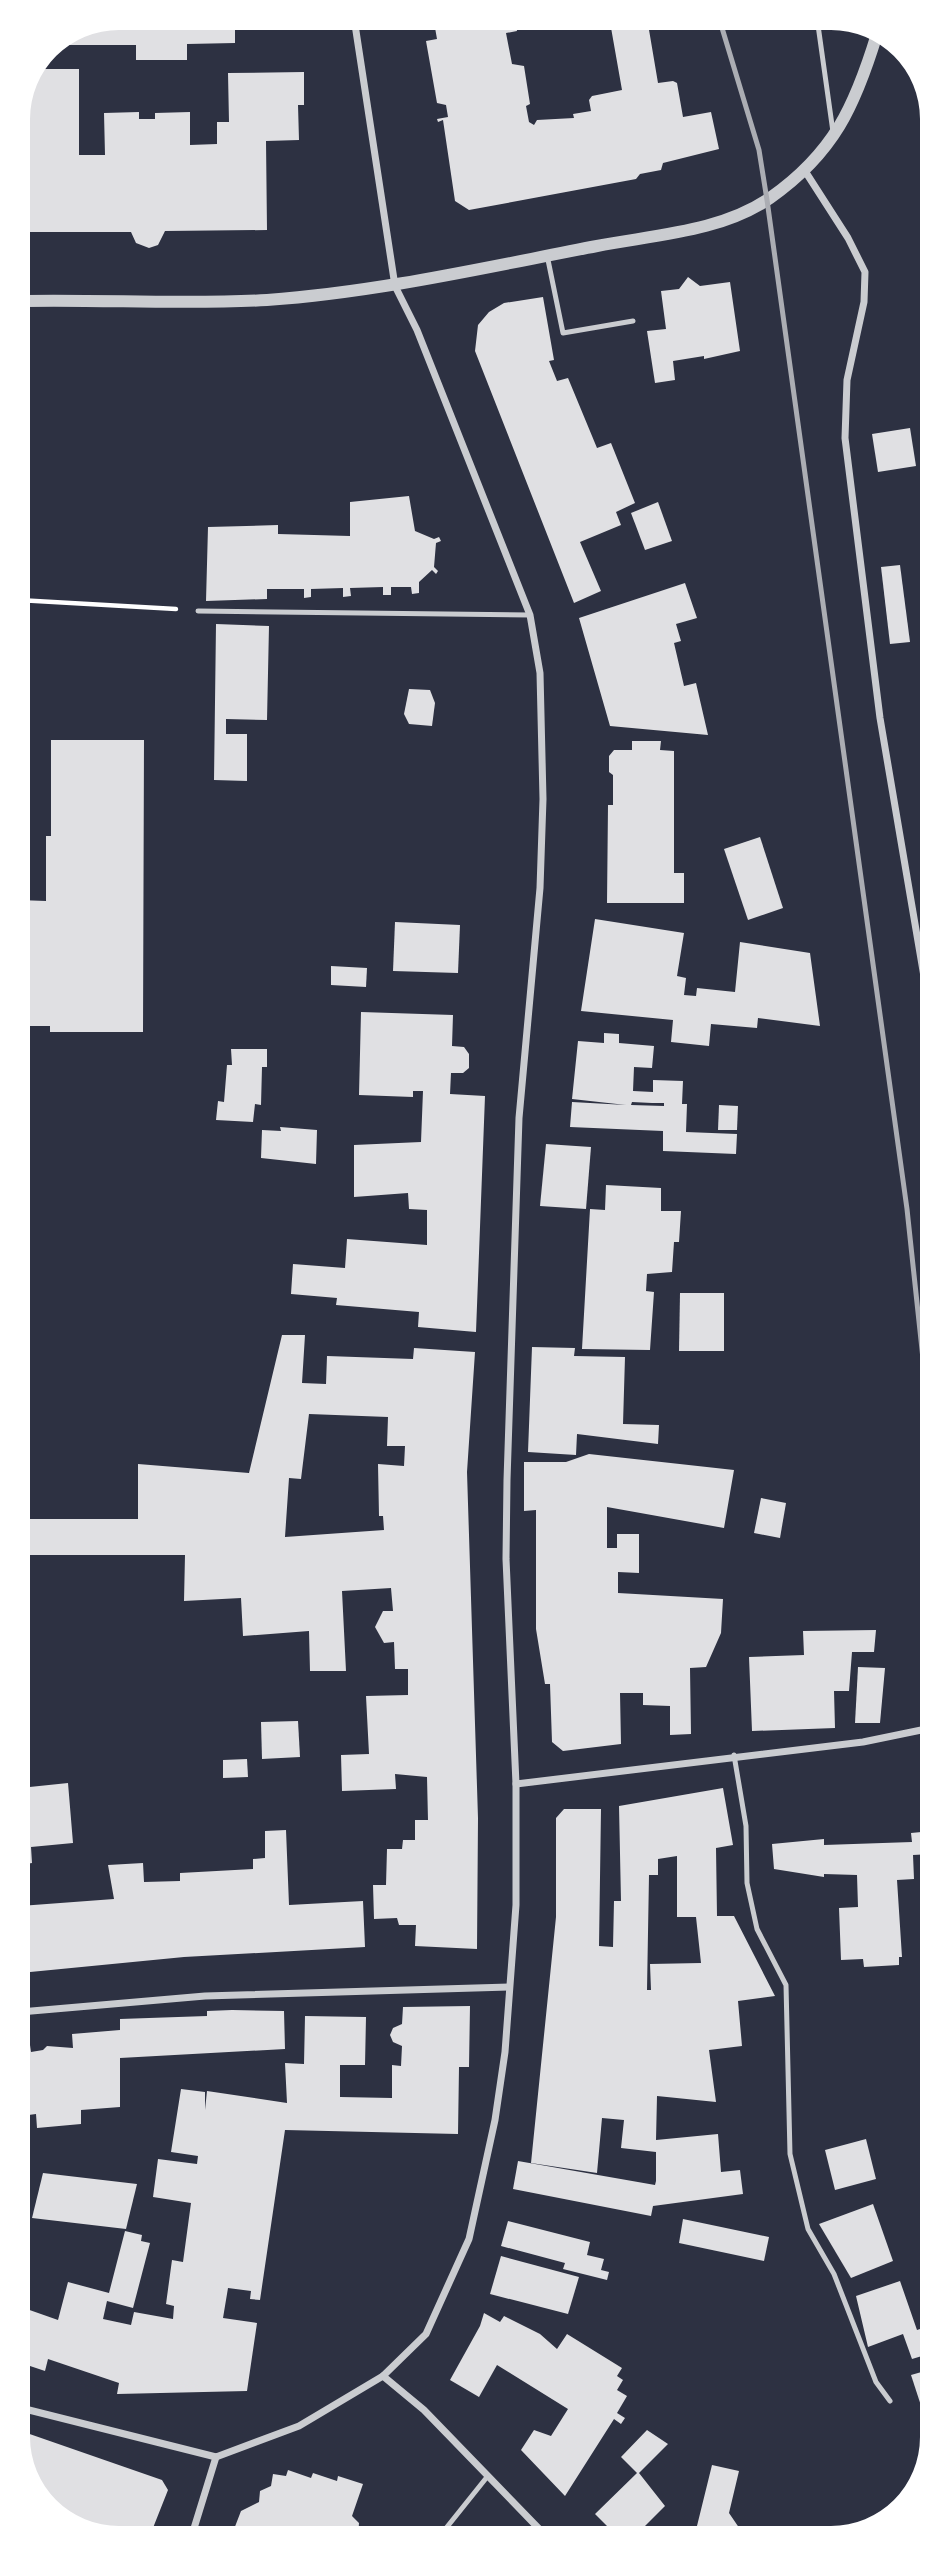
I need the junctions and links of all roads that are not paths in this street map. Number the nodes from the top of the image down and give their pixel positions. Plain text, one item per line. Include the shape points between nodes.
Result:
1 (356, 30) edge
2 (819, 30) edge
3 (875, 42) edge
4 (834, 137) junction
5 (805, 171) junction
6 (547, 256) junction
7 (395, 286) junction
8 (30, 301) edge
9 (633, 321) dead end
10 (198, 611) road end
11 (530, 615) junction
12 (920, 953) edge
13 (920, 1730) edge
14 (734, 1755) junction
15 (516, 1784) junction
16 (509, 1987) junction
17 (30, 2011) edge
18 (383, 2376) junction
19 (890, 2401) dead end
20 (30, 2410) edge
21 (216, 2457) junction
22 (487, 2477) junction
23 (195, 2526) edge
24 (448, 2526) edge
25 (536, 2526) edge

1 - 7 street
2 - 4 lane
3 - 4 street via 859,91
4 - 5 street
5 - 6 street via 767,200 690,230
5 - 12 street via 864,272 864,302 847,380 845,438 880,718
6 - 7 street
6 - 9 lane via 563,333
7 - 8 street via 266,300
7 - 11 street via 417,330
10 - 11 lane
11 - 15 street via 540,673 543,799 513,1221 506,1559
13 - 14 street via 863,1742
14 - 15 street
14 - 19 lane via 746,1826 747,1883 757,1929 786,1985 790,2154 799,2192 808,2229 834,2274 876,2382
15 - 16 street via 516,1905
16 - 17 street via 205,1996
16 - 18 street via 495,2120 468,2239 426,2334
18 - 21 street via 299,2426
18 - 22 street via 424,2410
20 - 21 street
21 - 23 street
22 - 24 lane
22 - 25 street

